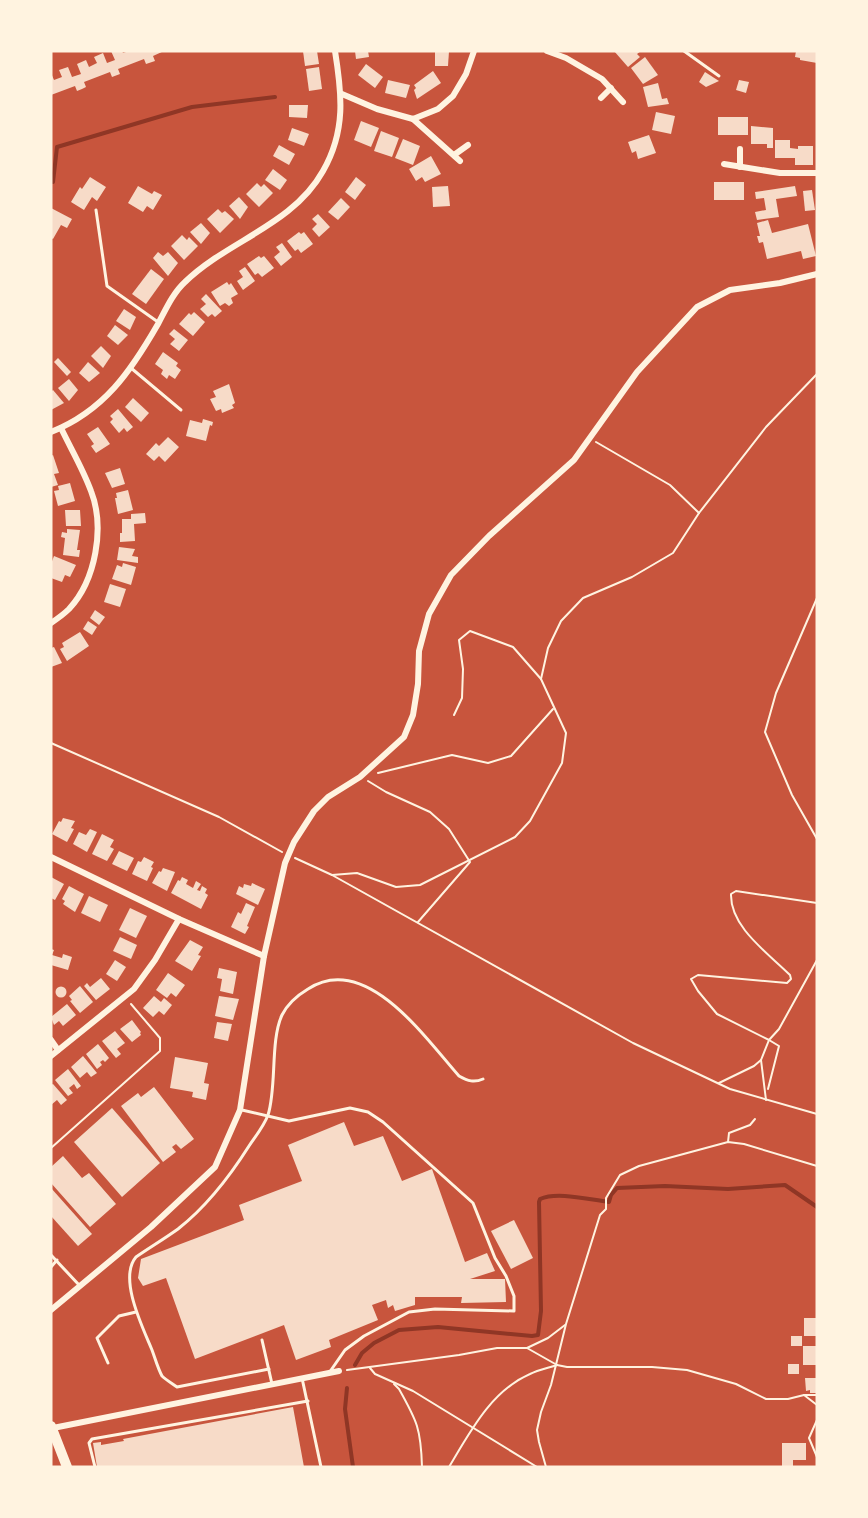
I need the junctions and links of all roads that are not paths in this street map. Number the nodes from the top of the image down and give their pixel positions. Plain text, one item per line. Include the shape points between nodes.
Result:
1 (335, 51) edge
2 (474, 51) edge
3 (547, 51) edge
4 (684, 51) edge
5 (719, 76) dead end
6 (611, 88) junction
7 (342, 94) junction
8 (601, 98) dead end
9 (624, 102) dead end
10 (413, 119) junction
11 (468, 145) dead end
12 (740, 149) dead end
13 (454, 155) junction
14 (460, 161) dead end
15 (724, 164) dead end
16 (740, 167) junction
17 (817, 173) edge
18 (96, 210) dead end
19 (817, 274) edge
20 (158, 322) junction
21 (131, 368) junction
22 (181, 410) dead end
23 (61, 428) junction
24 (51, 432) edge
25 (51, 623) edge
26 (51, 857) edge
27 (179, 919) junction
28 (264, 956) junction
29 (51, 1040) edge
30 (58, 1050) junction
31 (51, 1056) edge
32 (483, 1079) dead end
33 (240, 1110) junction
34 (268, 1115) junction
35 (51, 1255) edge
36 (57, 1260) junction
37 (51, 1267) edge
38 (80, 1286) junction
39 (51, 1310) edge
40 (136, 1312) junction
41 (262, 1340) dead end
42 (108, 1363) dead end
43 (269, 1369) junction
44 (339, 1371) road end
45 (329, 1373) junction
46 (302, 1378) junction
47 (272, 1384) junction
48 (308, 1401) junction
49 (52, 1427) edge
50 (67, 1467) edge
51 (95, 1467) edge
52 (321, 1467) edge

1 - 7 street
2 - 10 street via 453,96 438,109
3 - 6 street via 566,58
4 - 5 lane
6 - 8 street
6 - 9 street
7 - 10 street
7 - 20 street via 341,117 332,149 323,171 304,197 266,228 183,283
10 - 13 street
11 - 13 street
12 - 16 street
13 - 14 street
15 - 16 street
16 - 17 street
18 - 20 lane via 107,286
19 - 28 street via 730,290 697,307 637,372 574,460 451,575 429,614 419,651 413,715 404,737 360,777 328,797 294,842 285,863
20 - 21 street
21 - 22 lane
21 - 23 street via 102,401
23 - 24 street
23 - 25 street via 92,492 98,516 98,546 81,592 69,609
26 - 27 street
27 - 28 street
27 - 30 street via 134,989
28 - 33 street
29 - 30 street
30 - 31 street
32 - 34 lane via 477,1082 459,1077 392,1002 366,987 333,979 303,992 282,1015
33 - 34 lane
33 - 38 street via 214,1167 151,1227
34 - 40 lane via 207,1202 132,1262 130,1278
34 - 45 lane via 289,1121 350,1108 368,1112 383,1122 473,1203 514,1296 514,1311 409,1312 345,1350
35 - 36 lane
36 - 37 lane
36 - 38 lane
38 - 39 street
40 - 42 lane via 118,1316 97,1338
40 - 43 lane via 163,1377 177,1387
41 - 43 lane
43 - 47 lane
44 - 45 street
45 - 46 street
46 - 47 street
46 - 48 lane
47 - 49 street
48 - 51 lane via 92,1440 89,1443
48 - 52 lane
49 - 50 main road

